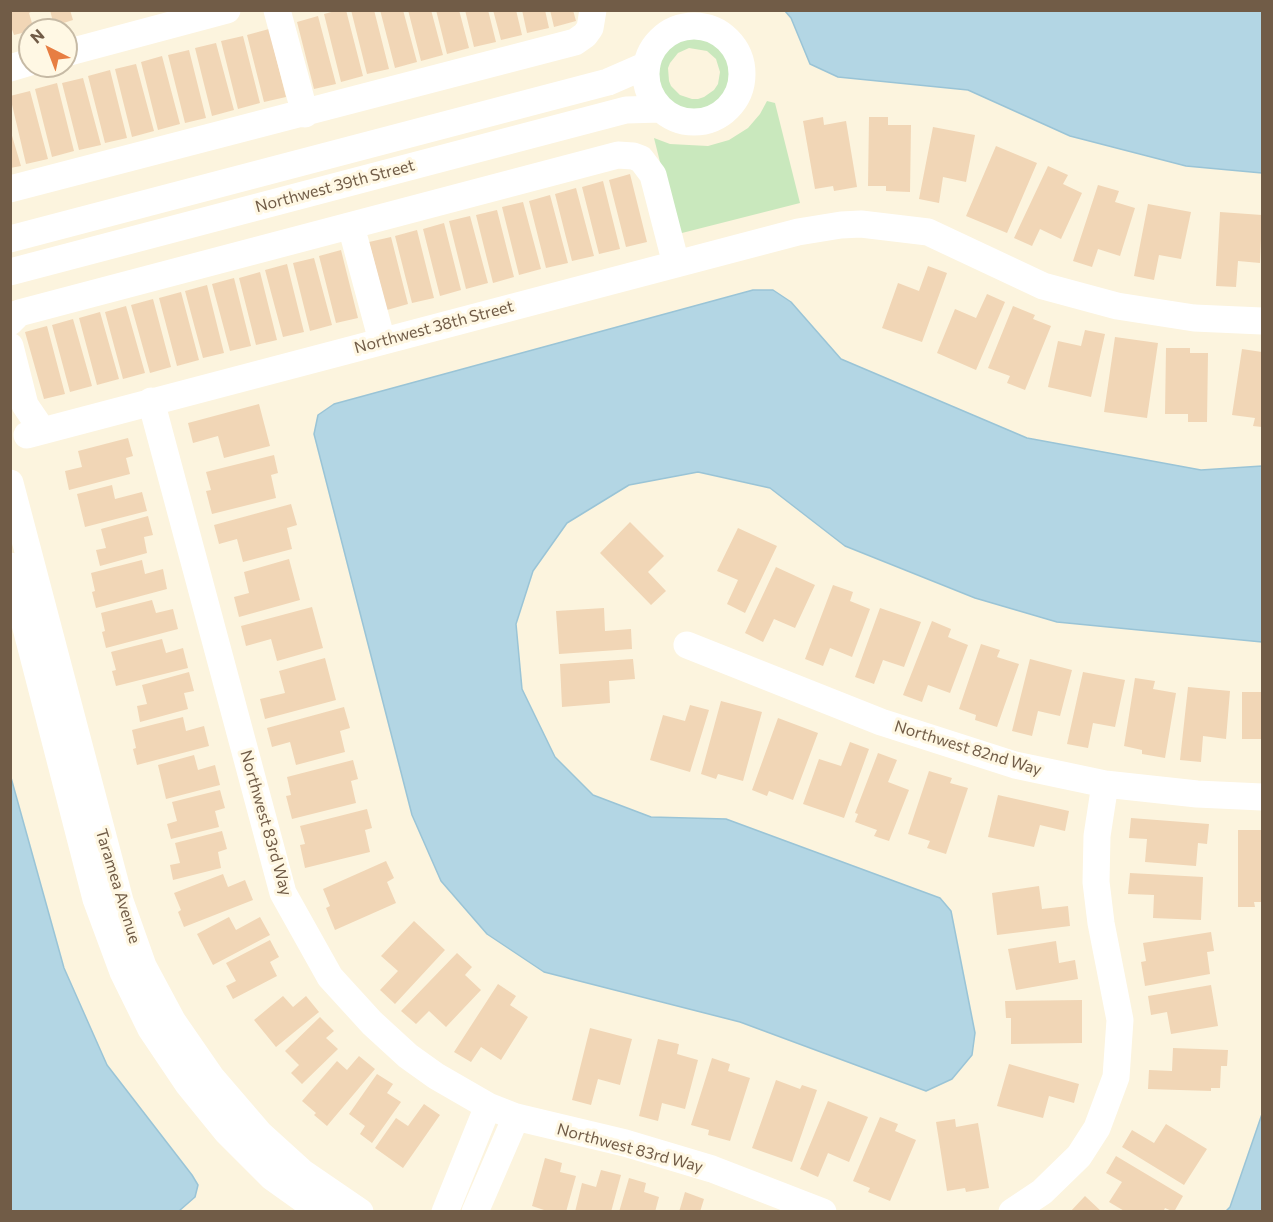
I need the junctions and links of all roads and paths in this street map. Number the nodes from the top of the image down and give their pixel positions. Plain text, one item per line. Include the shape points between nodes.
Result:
1 (227, 10) edge
2 (277, 10) edge
3 (593, 10) edge
4 (698, 18) edge
5 (664, 23) edge
6 (78, 50) edge
7 (647, 65) junction
8 (661, 109) junction
9 (305, 114) junction
10 (10, 189) edge
11 (351, 226) junction
12 (10, 239) edge
13 (676, 264) junction
14 (10, 272) edge
15 (1263, 321) edge
16 (10, 322) edge
17 (381, 341) junction
18 (10, 346) edge
19 (151, 401) junction
20 (10, 483) edge
21 (10, 566) edge
22 (687, 645) dead end
23 (1105, 784) junction
24 (1263, 797) edge
25 (488, 1106) junction
26 (516, 1117) junction
27 (321, 1212) edge
28 (360, 1212) edge
29 (445, 1212) edge
30 (475, 1212) edge
31 (823, 1212) edge
32 (1012, 1212) edge

1 - 6 street
2 - 9 street
3 - 9 street via 590,28 575,42
4 - 5 street via 689,26 676,29
4 - 8 street via 735,48 743,71 741,87 722,114 707,121 675,118
5 - 7 street
7 - 8 street via 646,81
7 - 12 street, Northwest 39th Street via 608,82
8 - 14 street, Northwest 39th Street via 626,110
9 - 10 street
11 - 13 street via 618,155 633,156 653,175
11 - 16 street via 19,313
11 - 17 street
13 - 15 street, Northwest 38th Street via 798,232 861,224 928,232 1043,286 1117,306 1194,318
13 - 17 street, Northwest 38th Street
17 - 19 street, Northwest 38th Street
18 - 19 street, Northwest 38th Street via 35,433
19 - 25 street, Northwest 83rd Way via 283,893 330,977 372,1023 408,1056
20 - 28 street, Taramea Avenue via 120,900 143,966 173,1022 211,1077 260,1134 303,1173
21 - 27 street, Taramea Avenue via 96,900 123,972 151,1029 227,1132 272,1176
22 - 23 street, Northwest 82nd Way via 881,722 1015,765
23 - 24 street, Northwest 82nd Way
23 - 32 street via 1097,836 1096,882 1119,1020 1116,1077 1097,1128 1079,1156 1042,1192
25 - 26 street, Northwest 83rd Way
25 - 29 street
26 - 30 street
26 - 31 street, Northwest 83rd Way via 712,1169

